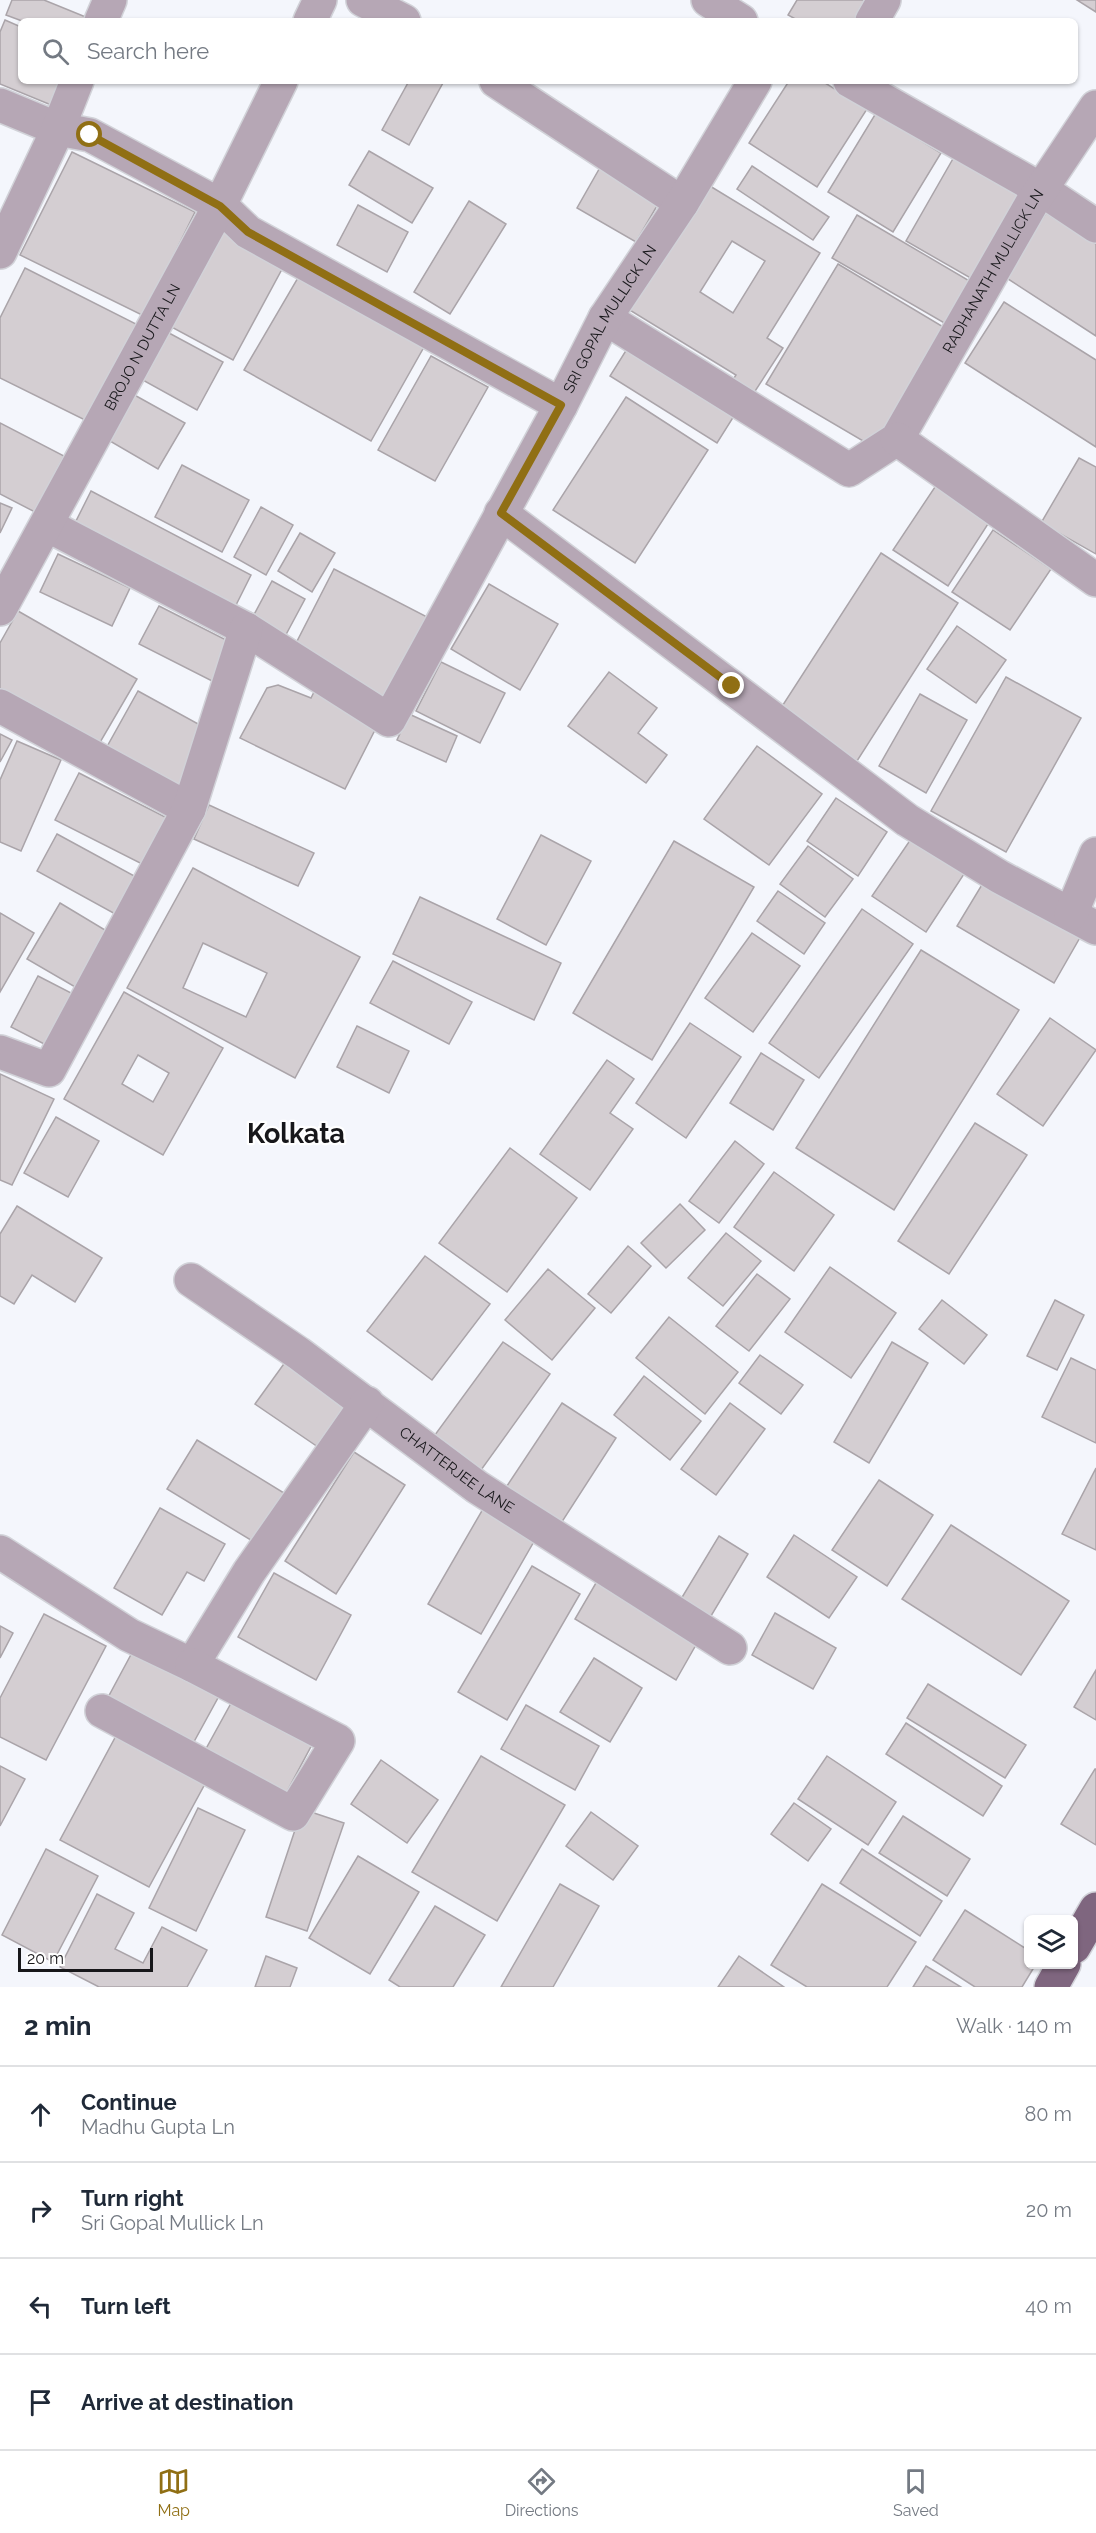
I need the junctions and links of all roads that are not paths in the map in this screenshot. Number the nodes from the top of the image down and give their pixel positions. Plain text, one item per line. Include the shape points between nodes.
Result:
1 (110, 0) edge
2 (320, 0) edge
3 (363, 0) edge
4 (708, 0) edge
5 (884, 0) edge
6 (407, 13) edge
7 (102, 18) edge
8 (311, 18) edge
9 (736, 18) edge
10 (874, 18) edge
11 (76, 84) edge
12 (279, 84) edge
13 (501, 84) edge
14 (753, 84) edge
15 (855, 84) edge
16 (0, 105) edge
17 (1096, 107) edge
18 (58, 129) junction
19 (1042, 189) junction
20 (682, 203) junction
21 (220, 206) junction
22 (1096, 226) edge
23 (0, 252) edge
24 (605, 318) junction
25 (561, 405) junction
26 (897, 439) junction
27 (501, 513) junction
28 (47, 525) junction
29 (1096, 580) edge
30 (0, 609) edge
31 (246, 629) junction
32 (0, 706) edge
33 (189, 809) junction
34 (1096, 854) edge
35 (1083, 921) edge
36 (0, 1052) edge
37 (191, 1280) dead end
38 (366, 1403) junction
39 (0, 1552) edge
40 (730, 1648) dead end
41 (192, 1665) junction
42 (102, 1711) dead end
43 (1096, 1909) edge
44 (1078, 1940) edge
45 (1061, 1969) edge
46 (1050, 1987) edge

1 - 7 street
2 - 8 street
3 - 6 street
4 - 9 street
5 - 10 street
11 - 18 street
12 - 21 street, BROJO N DUTTA LN
13 - 20 street
14 - 20 street, SRI GOPAL MULLICK LN
15 - 19 street
16 - 18 street
17 - 19 street, RADHANATH MULLICK LN
18 - 21 street via 90,135
18 - 23 street
19 - 22 street
19 - 26 street, RADHANATH MULLICK LN
20 - 24 street, SRI GOPAL MULLICK LN
21 - 25 street via 248,232
21 - 28 street, BROJO N DUTTA LN
24 - 25 street, SRI GOPAL MULLICK LN
24 - 26 street via 849,470
25 - 27 street, SRI GOPAL MULLICK LN
26 - 29 street
27 - 31 street, SRI GOPAL MULLICK LN via 388,720
27 - 35 street via 907,820 1000,877
28 - 30 street, BROJO N DUTTA LN
28 - 31 street
31 - 33 street
32 - 33 street
33 - 36 street via 49,1070
34 - 35 street
37 - 38 street, CHATTERJEE LANE
38 - 40 street, CHATTERJEE LANE via 477,1487
38 - 41 street via 249,1572
39 - 41 street via 129,1635
41 - 42 street via 338,1741 293,1814
43 - 44 main road
45 - 46 main road

